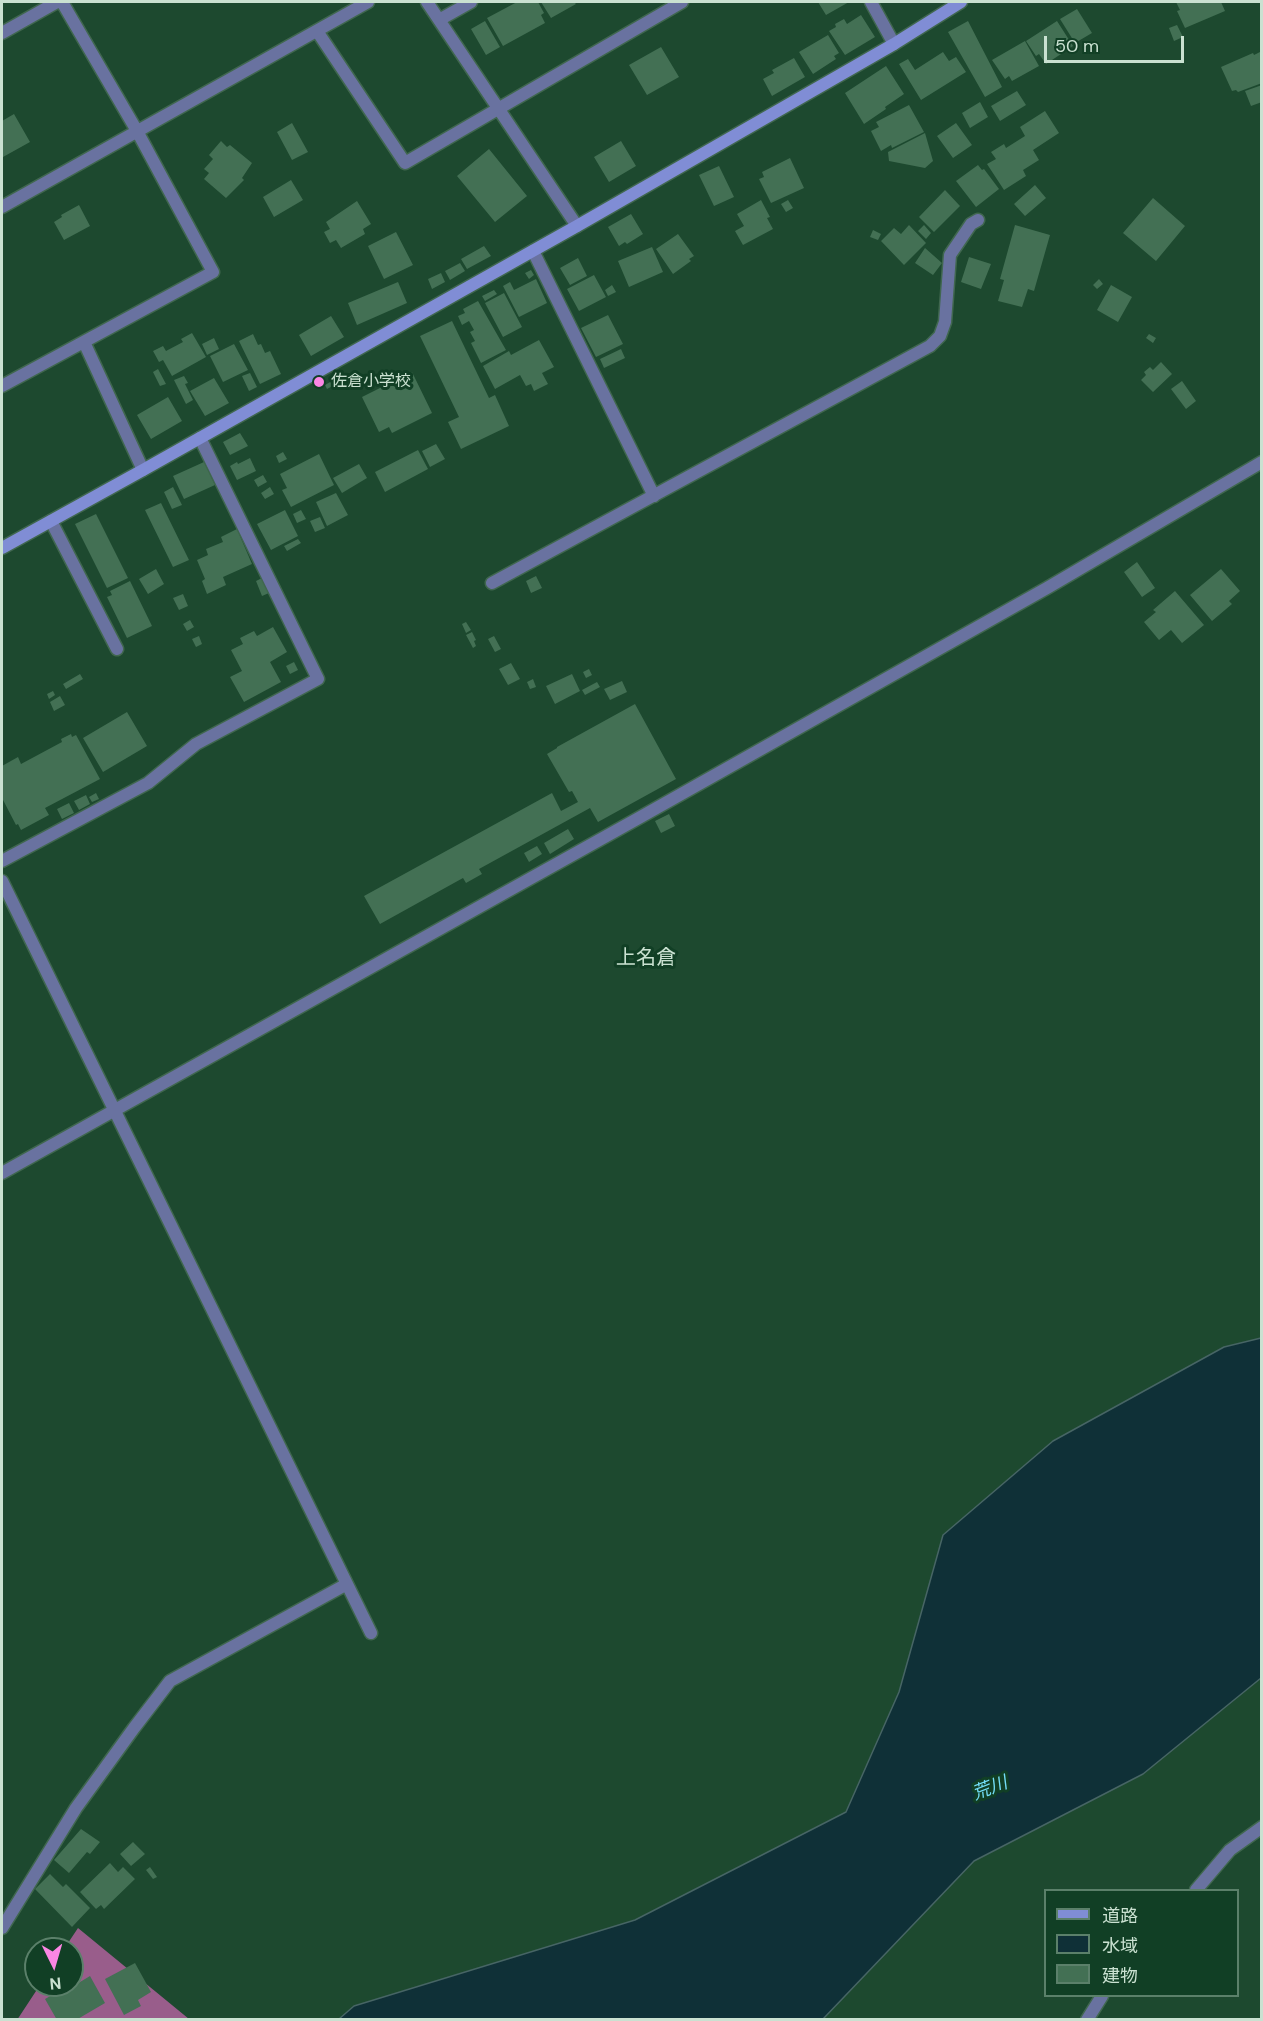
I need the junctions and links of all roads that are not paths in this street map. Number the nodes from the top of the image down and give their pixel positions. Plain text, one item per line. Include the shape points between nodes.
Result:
1 (57, 2) edge
2 (62, 2) edge
3 (368, 2) edge
4 (426, 2) edge
5 (471, 2) edge
6 (656, 2) edge
7 (682, 2) edge
8 (871, 2) edge
9 (962, 2) edge
10 (663, 13) junction
11 (439, 20) junction
12 (317, 31) junction
13 (2, 33) edge
14 (894, 44) junction
15 (499, 108) junction
16 (137, 131) junction
17 (2, 207) edge
18 (978, 220) dead end
19 (577, 226) junction
20 (533, 251) junction
21 (84, 342) junction
22 (2, 386) edge
23 (200, 438) junction
24 (1262, 462) edge
25 (143, 470) junction
26 (654, 496) junction
27 (51, 521) junction
28 (2, 548) edge
29 (492, 583) dead end
30 (117, 649) dead end
31 (2, 861) edge
32 (2, 881) edge
33 (115, 1109) junction
34 (2, 1173) edge
35 (347, 1584) junction
36 (371, 1634) dead end
37 (1262, 1827) edge
38 (1197, 1889) edge
39 (2, 1928) edge
40 (1101, 1997) edge
41 (1087, 2019) edge

1 - 13 street
2 - 16 street
3 - 12 street
4 - 11 street
5 - 11 street
6 - 10 street
7 - 10 street
8 - 14 street
9 - 14 street
10 - 15 street
11 - 15 street
12 - 15 street via 405,163
12 - 16 street
14 - 19 street
15 - 19 street
16 - 17 street
16 - 21 street via 213,272
18 - 26 street via 970,224 950,255 945,322 940,336 930,346
19 - 20 street
20 - 23 street
20 - 26 street
21 - 22 street
21 - 25 street
23 - 25 street
23 - 31 street via 318,679 196,744 148,783
24 - 33 street via 696,786
25 - 27 street
26 - 29 street
27 - 28 street
27 - 30 street
32 - 33 street
33 - 34 street
33 - 35 street
35 - 36 street
35 - 39 street via 170,1681 76,1808
37 - 38 street via 1230,1850
40 - 41 street

